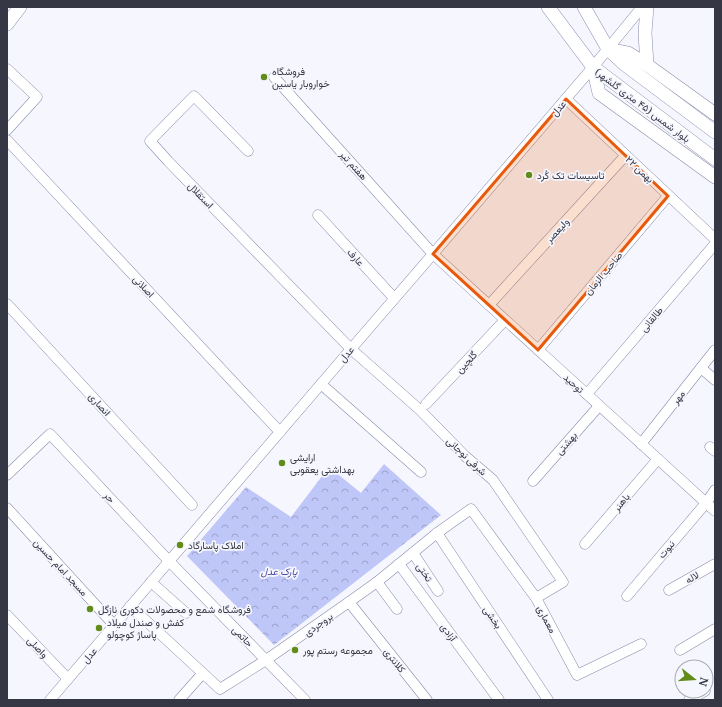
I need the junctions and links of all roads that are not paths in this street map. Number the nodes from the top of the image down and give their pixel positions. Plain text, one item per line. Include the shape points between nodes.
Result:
1 (20, 7) edge
2 (548, 7) edge
3 (584, 7) edge
4 (642, 7) edge
5 (647, 7) edge
6 (7, 24) edge
7 (608, 49) junction
8 (647, 65) junction
9 (593, 67) junction
10 (7, 69) edge
11 (274, 77) dead end
12 (566, 99) junction
13 (715, 114) edge
14 (7, 130) edge
15 (715, 132) edge
16 (9, 147) edge
17 (248, 151) dead end
18 (626, 156) junction
19 (715, 159) edge
20 (715, 177) edge
21 (668, 196) junction
22 (318, 215) dead end
23 (715, 239) edge
24 (715, 244) edge
25 (433, 254) junction
26 (394, 298) junction
27 (7, 304) edge
28 (489, 305) junction
29 (505, 320) junction
30 (350, 348) junction
31 (538, 350) junction
32 (715, 350) edge
33 (700, 368) junction
34 (715, 380) edge
35 (321, 384) junction
36 (587, 394) junction
37 (426, 404) dead end
38 (599, 406) junction
39 (280, 432) junction
40 (641, 444) junction
41 (658, 459) junction
42 (421, 472) dead end
43 (7, 475) edge
44 (533, 481) dead end
45 (715, 490) edge
46 (706, 503) junction
47 (192, 505) dead end
48 (7, 508) edge
49 (471, 509) joint
50 (715, 511) edge
51 (437, 534) junction
52 (585, 544) dead end
53 (412, 553) junction
54 (169, 561) junction
55 (399, 564) junction
56 (715, 564) edge
57 (151, 582) junction
58 (377, 582) junction
59 (669, 590) dead end
60 (438, 591) dead end
61 (627, 596) dead end
62 (536, 598) junction
63 (349, 602) junction
64 (130, 606) junction
65 (397, 609) dead end
66 (186, 613) dead end
67 (7, 615) edge
68 (114, 625) junction
69 (715, 629) edge
70 (641, 644) dead end
71 (680, 650) dead end
72 (266, 660) junction
73 (203, 673) junction
74 (68, 679) junction
75 (299, 698) edge
76 (50, 700) edge
77 (180, 700) edge
78 (427, 700) edge
79 (499, 700) edge
80 (548, 700) edge

1 - 6 main road
2 - 9 main road, بلوار شمس (۴۵ متری گلشهر)
3 - 7 main road
4 - 7 street, عدل
5 - 8 main road
7 - 8 main road via 628,53
7 - 9 street, عدل
7 - 15 main road via 624,64
8 - 13 main road
9 - 12 street, عدل
9 - 19 main road, بلوار شمس (۴۵ متری گلشهر)
9 - 20 main road via 599,93
10 - 14 street via 37,97
11 - 25 street, هفتم تیر
12 - 18 street, ۲۲ بهمن
12 - 25 street, عدل
16 - 39 street, اصلانی
17 - 30 street, استقلال via 194,96 150,141
18 - 21 street, ۲۲ بهمن
18 - 28 street, ولیعصر
21 - 23 street, ۲۲ بهمن
21 - 31 street, صاحب الزمان
22 - 26 street, عارف
24 - 36 street, طالقانی
25 - 26 street, عدل
25 - 28 street, توحید
26 - 30 street, عدل
27 - 47 street, انصاری
28 - 29 street, توحید
29 - 31 street, توحید
29 - 37 street, گلچین
30 - 35 street, عدل
30 - 62 street, شرفی نوجانی via 493,480 563,582
31 - 36 street, توحید
32 - 33 street, مهر
33 - 34 street
33 - 40 street, مهر
35 - 39 street, عدل
35 - 42 street
36 - 38 street, توحید
38 - 40 street, توحید
38 - 44 street, بهشتی
39 - 54 street, عدل
40 - 41 street, توحید
41 - 46 street, توحید
41 - 52 street, باهنر
43 - 54 street, حر via 50,434
45 - 46 street, نبوت
46 - 50 street, توحید
46 - 61 street, نبوت
48 - 68 street, مسجد امام حسین
49 - 51 street, بروجردی
49 - 62 street, معماری
51 - 53 street, بروجردی
51 - 80 street, بخشی
53 - 55 street, بروجردی
53 - 60 street, تختی
54 - 57 street, عدل
54 - 72 street, حاتمی
55 - 58 street, بروجردی
55 - 79 street, آزادی
56 - 59 street, لاله
57 - 64 street, عدل
57 - 66 street
58 - 63 street, بروجردی
58 - 65 street
62 - 70 street, معماری via 577,675
63 - 72 street, بروجردی
63 - 78 street, کلانتری
64 - 68 street, عدل
64 - 73 street, بروجردی
67 - 74 street, واصلی
68 - 74 street, عدل
69 - 71 street
72 - 73 street, بروجردی via 220,689
72 - 75 street, حاتمی
73 - 77 street
74 - 76 street, عدل

